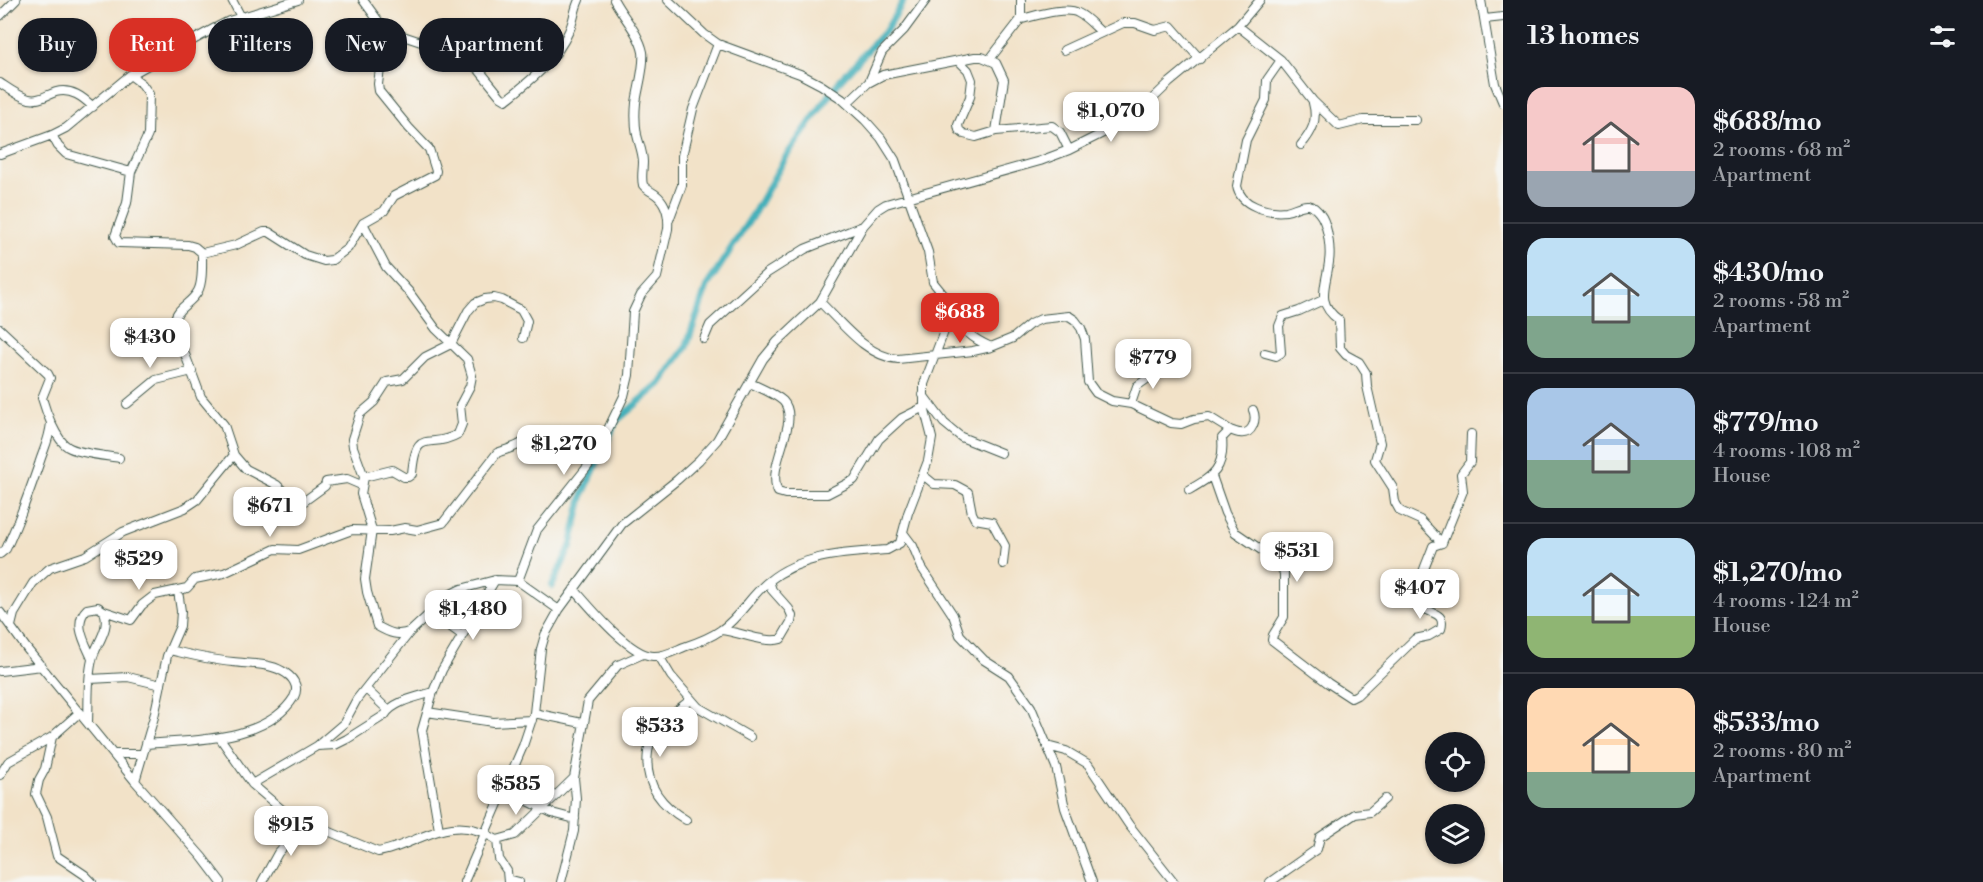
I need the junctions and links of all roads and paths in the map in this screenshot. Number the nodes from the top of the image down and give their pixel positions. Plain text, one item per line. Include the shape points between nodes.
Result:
1 (16, 0) edge
2 (232, 0) edge
3 (298, 0) edge
4 (363, 0) edge
5 (579, 0) edge
6 (614, 0) edge
7 (668, 0) edge
8 (926, 0) edge
9 (1021, 0) edge
10 (1260, 0) edge
11 (1481, 0) edge
12 (1072, 1) edge
13 (1073, 10) junction
14 (0, 16) edge
15 (1503, 17) edge
16 (241, 18) joint
17 (376, 18) edge
18 (1021, 19) junction
19 (1485, 19) junction
20 (1238, 26) junction
21 (208, 32) edge
22 (1101, 32) junction
23 (407, 37) edge
24 (718, 44) junction
25 (1064, 51) dead end
26 (1200, 58) junction
27 (990, 59) junction
28 (1281, 60) junction
29 (959, 61) junction
30 (380, 72) edge
31 (130, 75) junction
32 (0, 83) edge
33 (868, 83) junction
34 (844, 101) junction
35 (1313, 101) junction
36 (1503, 103) edge
37 (93, 107) junction
38 (1416, 120) dead end
39 (996, 131) junction
40 (52, 135) junction
41 (1301, 145) dead end
42 (1069, 150) junction
43 (0, 154) edge
44 (131, 172) junction
45 (909, 197) junction
46 (668, 221) junction
47 (363, 223) junction
48 (863, 226) junction
49 (202, 253) junction
50 (1323, 300) junction
51 (820, 302) junction
52 (951, 313) junction
53 (0, 329) edge
54 (523, 338) dead end
55 (704, 339) dead end
56 (451, 344) junction
57 (991, 347) junction
58 (1265, 353) dead end
59 (936, 354) junction
60 (1156, 366) dead end
61 (192, 371) junction
62 (750, 382) junction
63 (923, 395) junction
64 (127, 404) dead end
65 (1131, 404) junction
66 (924, 407) junction
67 (1253, 410) dead end
68 (51, 422) junction
69 (1230, 430) junction
70 (1470, 434) dead end
71 (523, 442) dead end
72 (1001, 453) dead end
73 (234, 455) junction
74 (119, 458) dead end
75 (923, 475) junction
76 (1212, 476) junction
77 (363, 481) junction
78 (1189, 490) dead end
79 (372, 530) junction
80 (904, 534) junction
81 (1442, 543) junction
82 (0, 554) edge
83 (1003, 564) dead end
84 (495, 580) junction
85 (518, 581) junction
86 (769, 581) junction
87 (574, 589) junction
88 (178, 591) junction
89 (559, 610) junction
90 (104, 611) junction
91 (0, 612) edge
92 (430, 612) junction
93 (11, 626) junction
94 (721, 630) junction
95 (411, 631) junction
96 (462, 635) junction
97 (170, 650) junction
98 (643, 654) junction
99 (659, 656) junction
100 (92, 659) junction
101 (42, 666) junction
102 (0, 671) edge
103 (90, 679) junction
104 (161, 685) junction
105 (366, 689) junction
106 (433, 692) junction
107 (690, 700) junction
108 (388, 710) junction
109 (80, 712) junction
110 (427, 712) junction
111 (533, 717) junction
112 (88, 722) junction
113 (582, 723) junction
114 (52, 737) junction
115 (750, 737) dead end
116 (220, 738) junction
117 (146, 744) junction
118 (317, 746) junction
119 (1047, 746) junction
120 (114, 754) junction
121 (142, 754) junction
122 (4, 761) edge
123 (0, 775) edge
124 (574, 778) junction
125 (135, 781) junction
126 (252, 784) junction
127 (506, 790) junction
128 (1385, 799) dead end
129 (542, 809) junction
130 (575, 819) junction
131 (686, 820) dead end
132 (306, 822) junction
133 (440, 831) junction
134 (485, 834) junction
135 (497, 840) junction
136 (218, 881) edge
137 (508, 881) edge
138 (92, 882) edge
139 (262, 882) edge
140 (464, 882) edge
141 (519, 882) edge
142 (561, 882) edge
143 (1092, 882) edge
144 (1174, 882) edge
145 (1270, 882) edge

1 - 14 street
2 - 16 street
3 - 16 street
4 - 17 street
5 - 23 street via 569,33 554,57 506,100 479,69 458,54
6 - 46 street via 642,50 635,118 643,159 643,185 661,200
7 - 24 street
8 - 33 street via 882,52
9 - 18 street
10 - 20 street
11 - 19 street
12 - 13 street
13 - 18 street
13 - 22 street
15 - 19 street
18 - 27 street
19 - 36 street via 1495,84
20 - 26 street
20 - 28 street
21 - 31 street
22 - 25 street
22 - 26 street via 1128,22 1155,30 1172,26
24 - 34 street via 800,74
24 - 46 street via 693,109 682,156 682,185
26 - 42 street via 1143,108
27 - 29 street
27 - 39 street via 1004,80
28 - 35 street
28 - 50 street via 1267,80 1266,100 1246,140 1237,186 1242,198 1257,207 1287,211 1309,206 1322,216 1329,256
29 - 33 street via 883,75
29 - 39 street via 972,80 959,130 976,136
30 - 47 street via 379,91 429,149 436,171 431,179 394,196 384,211
31 - 37 street
31 - 44 street via 149,94 148,135
32 - 37 street via 30,99 69,92 82,96
33 - 34 street
34 - 45 street via 881,138 895,160
35 - 38 street via 1339,126 1367,120
35 - 41 street via 1315,124
37 - 40 street
39 - 42 street via 1052,126 1060,132
40 - 43 street
40 - 44 street via 66,154
42 - 45 street
44 - 49 street via 129,196 116,240 189,245
45 - 48 street via 878,209
45 - 52 street via 928,252 933,282 946,298
46 - 85 street via 659,271 633,312 624,396 588,466 537,530
47 - 49 street via 348,248 332,260 305,255 269,232
47 - 56 street via 386,267
48 - 51 street
48 - 55 street via 805,249 767,273 710,326
49 - 61 street via 200,288 174,318
50 - 58 street via 1283,316 1279,326 1281,353
50 - 81 street via 1339,320 1343,352 1364,368 1380,443 1375,459 1393,488 1397,507 1420,520
51 - 59 street via 882,356 909,359
51 - 62 street via 771,349
52 - 57 street via 966,333
52 - 59 street
53 - 68 street via 48,374 42,398
54 - 56 street via 527,321 521,310 502,300 485,298 468,311
56 - 77 street via 425,357 404,379 387,382 360,414 352,439
56 - 77 street via 467,359 472,376 460,405 461,430 452,438 419,444 408,477 392,470
57 - 59 street
57 - 65 street via 1041,319 1069,316 1085,339 1090,387 1112,401
59 - 63 street
60 - 65 street via 1137,386
61 - 64 street via 153,381
61 - 73 street via 205,404 224,425
62 - 66 street via 784,402 787,409 788,426 778,455 775,481 778,492 785,494 827,494 854,480 879,439 902,418
62 - 87 street via 717,440 622,524
63 - 66 street
63 - 72 street via 944,423 961,437
65 - 69 street via 1171,423 1209,417
66 - 75 street via 932,438
67 - 69 street via 1255,422 1247,432
68 - 74 street via 68,447
68 - 82 street via 49,440 28,499 6,549
69 - 76 street via 1222,438 1221,458
70 - 81 street via 1470,462 1461,474 1463,491
71 - 79 street via 497,453 443,523 417,530
73 - 77 street via 294,502 303,502 326,482 347,478
73 - 93 street via 185,508 123,532 85,556 50,568 33,583
75 - 80 street
75 - 83 street via 934,484 955,485 968,492 975,519 992,522 1005,546
76 - 78 street
76 - 81 street via 1235,532 1276,560 1284,573 1284,617 1272,640 1351,698 1415,639 1441,629 1441,618 1422,607 1419,598 1433,546
77 - 79 street via 361,494
79 - 88 street via 345,532 298,550 275,549 224,573 195,579
79 - 95 street via 365,579 377,626 395,634
80 - 86 street via 895,548 832,555 791,568
80 - 119 street via 960,635 984,660 1004,671 1015,683 1031,707
84 - 85 street
84 - 92 street via 461,589
84 - 96 street
85 - 89 street
86 - 94 street
86 - 94 street via 792,616 781,639 766,641
87 - 89 street
87 - 98 street via 607,626
88 - 90 street via 155,595 131,620
88 - 97 street via 181,620
89 - 111 street via 541,649
90 - 100 street via 104,633
90 - 100 street via 93,607 83,612 81,618 80,630
91 - 93 street
92 - 95 street
92 - 96 street
93 - 101 street
94 - 99 street
95 - 105 street
96 - 106 street
97 - 104 street
97 - 116 street via 273,667 295,682 294,696 276,716
98 - 99 street
98 - 113 street via 618,665 590,698
99 - 107 street
100 - 103 street
101 - 102 street
101 - 109 street
103 - 104 street via 128,677
103 - 112 street
104 - 117 street
105 - 108 street
105 - 118 street via 341,727
106 - 108 street
106 - 110 street
107 - 115 street
107 - 131 street via 658,729 647,758 648,776 655,792 664,805
108 - 118 street via 347,739 335,745
109 - 112 street
109 - 114 street
110 - 111 street via 492,722
110 - 133 street via 422,738
111 - 113 street
111 - 127 street
112 - 120 street
113 - 124 street
114 - 122 street
114 - 138 street via 36,794 47,817 57,856
116 - 117 street
116 - 126 street
117 - 121 street
118 - 126 street
119 - 143 street
119 - 144 street via 1066,751 1088,764
120 - 121 street
120 - 125 street
121 - 125 street
122 - 123 street
124 - 129 street
124 - 130 street
125 - 136 street
126 - 132 street via 287,813
127 - 129 street
127 - 134 street
128 - 145 street via 1370,812 1355,814 1320,837 1317,849
129 - 130 street
129 - 135 street via 515,835
130 - 142 street
132 - 133 street via 378,852
132 - 139 street via 278,853
133 - 134 street via 469,828
134 - 135 street
134 - 140 street
135 - 137 street
137 - 141 street

